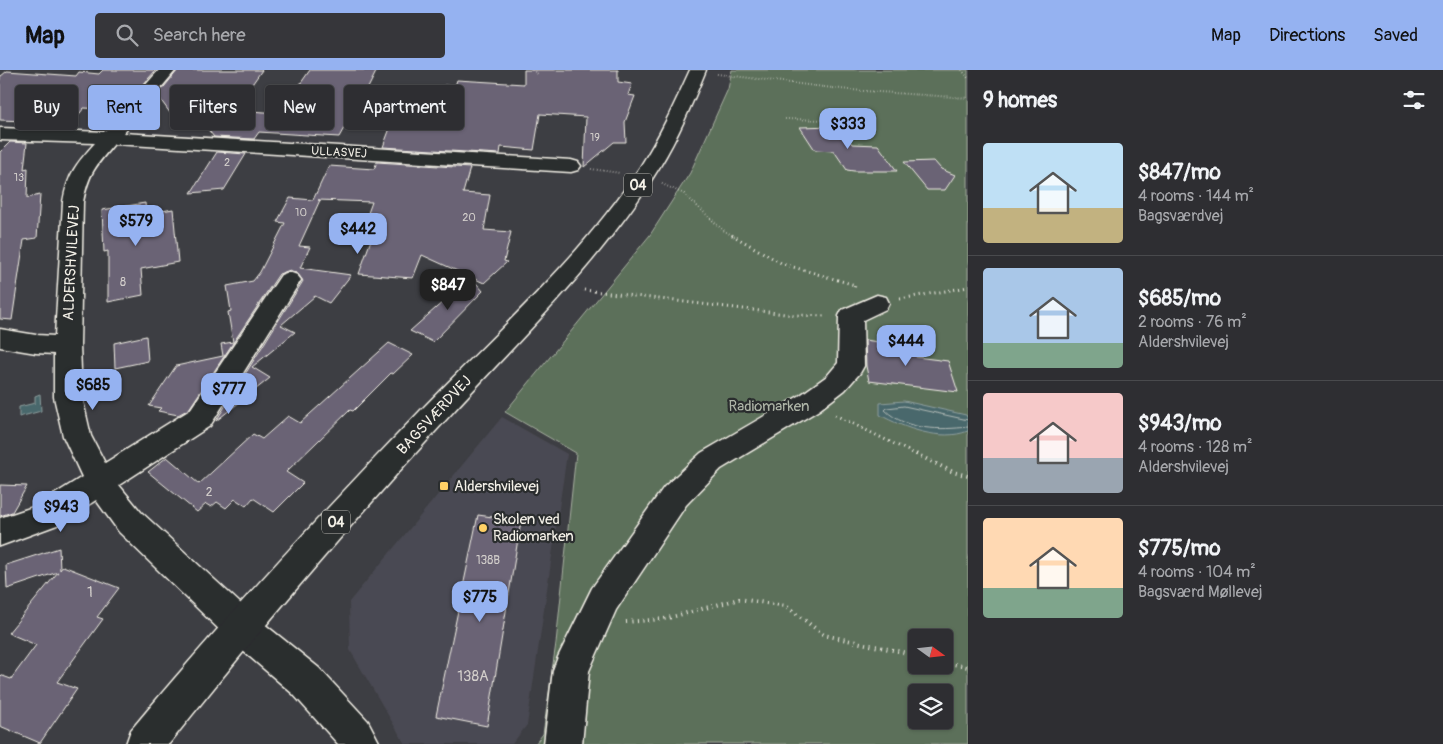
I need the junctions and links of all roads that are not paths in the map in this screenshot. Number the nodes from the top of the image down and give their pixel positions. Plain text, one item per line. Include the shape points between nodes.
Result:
1 (168, 70) edge
2 (698, 71) edge
3 (0, 134) edge
4 (107, 138) junction
5 (571, 166) road end
6 (289, 280) dead end
7 (864, 310) road end
8 (0, 338) edge
9 (67, 345) junction
10 (99, 482) junction
11 (0, 532) edge
12 (241, 627) junction
13 (145, 744) edge
14 (361, 744) edge
15 (563, 744) edge

1 - 4 street, ALDERSHVILEVEJ
2 - 12 street, BAGSVÆRDVEJ / O4 via 666,141 611,222
3 - 4 street, ULLASVEJ
4 - 5 street, ULLASVEJ
4 - 9 street, ALDERSHVILEVEJ via 77,180 73,202
6 - 10 street via 200,418
7 - 15 street via 851,366 836,383 809,403 712,461 675,496 604,599 571,670
8 - 9 street
9 - 10 street, ALDERSHVILEVEJ via 68,397 77,436
10 - 11 street via 46,516
10 - 12 street, ALDERSHVILEVEJ via 130,522
12 - 13 street, BAGSVÆRDVEJ / O4
12 - 14 street, ALDERSHVILEVEJ via 306,681

